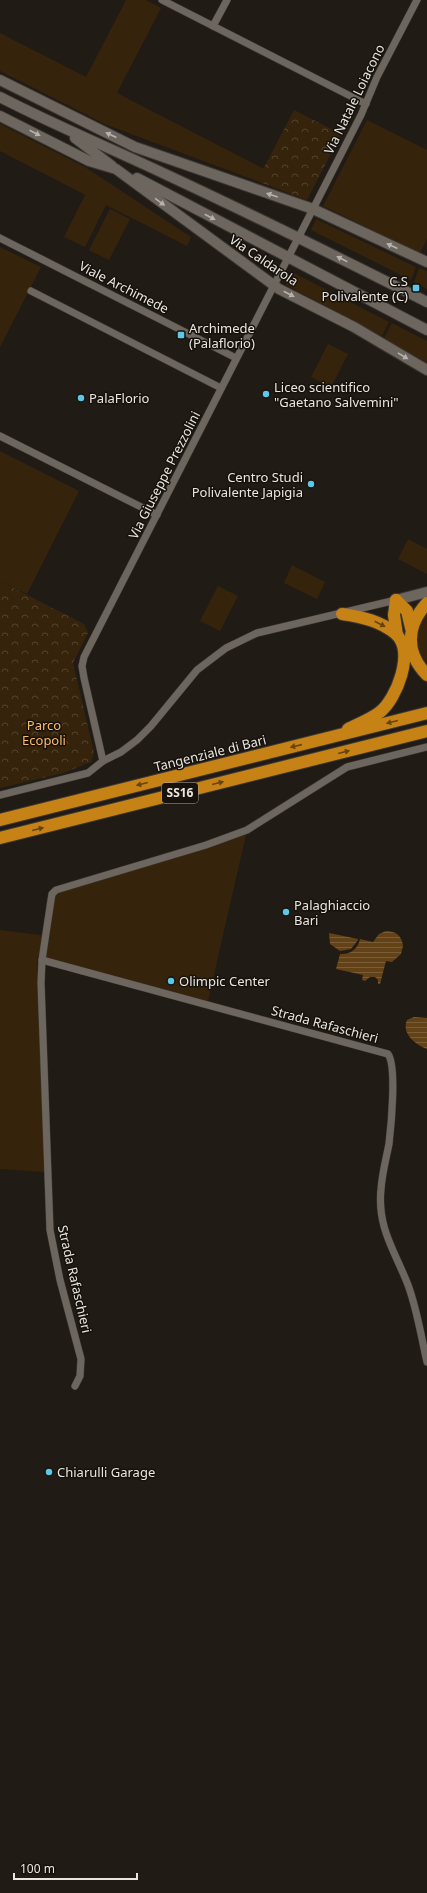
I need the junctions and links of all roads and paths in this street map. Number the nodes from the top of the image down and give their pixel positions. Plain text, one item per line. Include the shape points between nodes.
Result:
1 (162, 0) edge
2 (227, 0) edge
3 (417, 0) edge
4 (213, 26) junction
5 (0, 80) edge
6 (0, 97) edge
7 (366, 104) junction
8 (0, 116) edge
9 (57, 126) junction
10 (135, 147) junction
11 (116, 169) junction
12 (165, 174) junction
13 (313, 209) junction
14 (298, 237) junction
15 (0, 238) edge
16 (288, 257) junction
17 (427, 262) edge
18 (273, 285) junction
19 (32, 291) dead end
20 (427, 302) edge
21 (427, 330) edge
22 (236, 358) junction
23 (427, 370) edge
24 (221, 388) junction
25 (0, 436) edge
26 (157, 515) junction
27 (427, 592) edge
28 (396, 600) junction
29 (427, 603) edge
30 (342, 614) junction
31 (411, 628) junction
32 (397, 635) junction
33 (427, 676) edge
34 (427, 713) edge
35 (427, 731) edge
36 (334, 737) junction
37 (427, 747) edge
38 (103, 761) junction
39 (0, 795) edge
40 (0, 820) edge
41 (0, 838) edge
42 (42, 960) junction
43 (427, 1362) edge
44 (75, 1386) dead end

1 - 4 street
2 - 4 street
3 - 7 street, Via Natale Loiacono via 377,77
4 - 7 street
10 -> 5 street, Via Caldarola
6 - 9 street, Via Caldarola
7 - 13 street, Via Natale Loiacono
8 -> 11 street, Via Caldarola via 89,161
9 - 11 street, Via Caldarola
9 - 12 street, Via Caldarola
10 - 12 street, Via Caldarola
13 -> 10 street, Via Caldarola
11 -> 16 street, Via Caldarola
11 -> 18 street, Via Caldarola
12 - 14 street, Via Caldarola
13 - 14 street, Via Giuseppe Prezzolini
17 -> 13 street, Via Caldarola
14 - 16 street, Via Giuseppe Prezzolini
20 -> 14 street, Via Caldarola
15 - 22 street, Viale Archimede
16 - 18 street, Via Giuseppe Prezzolini
16 - 21 street, Via Caldarola
18 - 22 street, Via Giuseppe Prezzolini
18 -> 23 street, Via Caldarola via 354,327
19 - 24 street
22 - 24 street, Via Giuseppe Prezzolini
24 - 26 street, Via Giuseppe Prezzolini
25 - 26 street
26 - 38 street, Via Giuseppe Prezzolini via 82,662
27 - 28 street
28 - 30 street
28 - 31 highway via 407,611
28 - 32 highway via 394,615
29 - 31 highway via 416,616
30 -> 32 highway via 372,620
30 - 38 street via 257,633 226,648 197,670 138,740
31 - 33 highway via 413,656
32 - 36 highway via 404,663 401,679 392,698 380,712
34 -> 36 highway, Tangenziale di Bari / SS16
41 -> 35 highway, SS16
36 -> 40 highway, Tangenziale di Bari / SS16
37 - 42 street, Strada Rafaschieri via 347,768 247,830 187,851 56,890 52,894
38 - 39 street via 88,773
42 - 43 street, Strada Rafaschieri via 388,1054 393,1063 393,1079 389,1144 380,1190 381,1211 384,1229 412,1297
42 - 44 street, Strada Rafaschieri via 48,1212 54,1252 81,1359 80,1376

